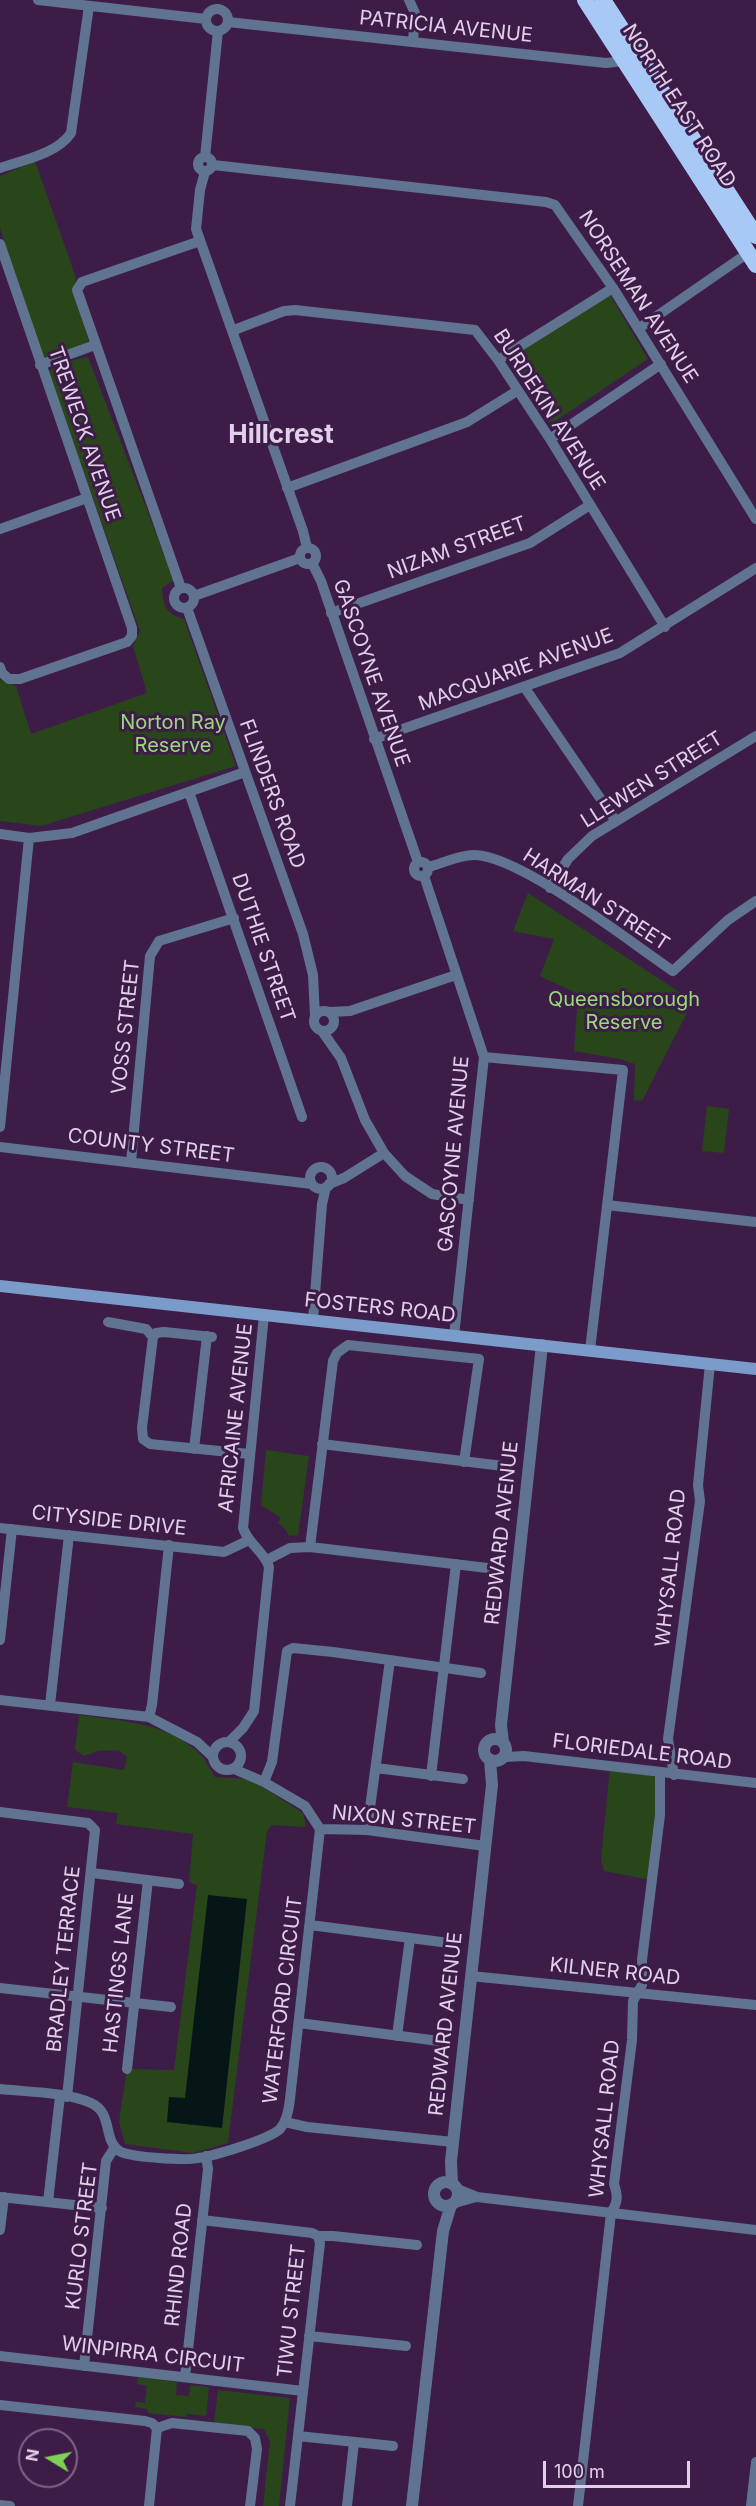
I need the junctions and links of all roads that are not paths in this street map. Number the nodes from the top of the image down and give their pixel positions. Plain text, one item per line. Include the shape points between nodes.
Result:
1 (38, 0) edge
2 (410, 0) edge
3 (585, 0) edge
4 (603, 0) edge
5 (215, 5) edge
6 (89, 6) junction
7 (206, 18) junction
8 (228, 22) junction
9 (218, 31) junction
10 (413, 42) junction
11 (630, 58) junction
12 (208, 164) junction
13 (0, 168) edge
14 (756, 236) edge
15 (200, 241) junction
16 (0, 244) edge
17 (754, 258) edge
18 (613, 288) junction
19 (638, 329) junction
20 (234, 330) junction
21 (95, 345) junction
22 (498, 360) junction
23 (661, 364) junction
24 (40, 365) junction
25 (517, 390) junction
26 (550, 439) junction
27 (287, 488) junction
28 (87, 498) junction
29 (590, 505) junction
30 (756, 519) edge
31 (0, 529) edge
32 (307, 548) junction
33 (300, 558) junction
34 (312, 563) junction
35 (756, 568) edge
36 (182, 588) junction
37 (194, 596) junction
38 (187, 608) junction
39 (331, 613) junction
40 (665, 627) junction
41 (0, 667) edge
42 (525, 688) junction
43 (756, 736) edge
44 (374, 739) junction
45 (245, 772) junction
46 (189, 792) junction
47 (615, 820) junction
48 (0, 834) edge
49 (29, 838) junction
50 (426, 872) junction
51 (550, 888) junction
52 (756, 902) edge
53 (234, 918) junction
54 (456, 975) junction
55 (315, 995) junction
56 (328, 1011) junction
57 (350, 1011) junction
58 (315, 1016) junction
59 (334, 1024) junction
60 (322, 1031) junction
61 (337, 1051) junction
62 (484, 1057) junction
63 (302, 1117) dead end
64 (0, 1127) edge
65 (0, 1147) edge
66 (384, 1153) junction
67 (131, 1162) junction
68 (329, 1171) junction
69 (344, 1178) junction
70 (319, 1183) junction
71 (469, 1200) junction
72 (607, 1205) junction
73 (756, 1222) edge
74 (0, 1286) edge
75 (264, 1315) junction
76 (313, 1320) junction
77 (108, 1322) dead end
78 (454, 1336) junction
79 (153, 1337) junction
80 (542, 1345) junction
81 (590, 1350) junction
82 (710, 1364) junction
83 (756, 1369) edge
84 (322, 1444) junction
85 (194, 1449) junction
86 (249, 1454) junction
87 (464, 1462) junction
88 (502, 1466) dead end
89 (0, 1528) edge
90 (12, 1529) junction
91 (69, 1535) junction
92 (247, 1541) junction
93 (169, 1545) junction
94 (310, 1547) junction
95 (267, 1560) junction
96 (456, 1564) junction
97 (496, 1569) dead end
98 (0, 1640) edge
99 (390, 1660) junction
100 (443, 1667) junction
101 (481, 1673) dead end
102 (0, 1700) edge
103 (50, 1705) junction
104 (149, 1717) junction
105 (243, 1728) junction
106 (197, 1742) junction
107 (225, 1743) junction
108 (499, 1751) junction
109 (240, 1754) junction
110 (212, 1756) junction
111 (376, 1768) junction
112 (234, 1769) junction
113 (660, 1773) junction
114 (249, 1774) junction
115 (674, 1775) junction
116 (431, 1776) junction
117 (463, 1779) dead end
118 (264, 1782) junction
119 (756, 1783) edge
120 (0, 1812) edge
121 (320, 1829) junction
122 (368, 1830) junction
123 (485, 1846) junction
124 (92, 1873) junction
125 (148, 1880) junction
126 (179, 1884) dead end
127 (310, 1925) junction
128 (410, 1938) junction
129 (449, 1943) dead end
130 (471, 1976) junction
131 (0, 1988) edge
132 (638, 1992) junction
133 (79, 1998) junction
134 (134, 2003) junction
135 (756, 2005) edge
136 (171, 2007) dead end
137 (299, 2023) junction
138 (397, 2036) junction
139 (439, 2041) dead end
140 (127, 2069) dead end
141 (0, 2089) edge
142 (63, 2096) junction
143 (285, 2122) junction
144 (453, 2142) junction
145 (115, 2147) junction
146 (206, 2156) junction
147 (450, 2186) junction
148 (2, 2197) edge
149 (477, 2197) junction
150 (48, 2202) junction
151 (448, 2204) junction
152 (102, 2208) junction
153 (611, 2213) junction
154 (202, 2220) junction
155 (0, 2230) edge
156 (756, 2230) edge
157 (318, 2236) junction
158 (417, 2245) dead end
159 (309, 2336) junction
160 (406, 2346) dead end
161 (0, 2356) edge
162 (84, 2366) junction
163 (185, 2378) junction
164 (303, 2391) junction
165 (0, 2406) edge
166 (157, 2428) junction
167 (298, 2436) junction
168 (354, 2442) junction
169 (393, 2446) dead end
170 (756, 2462) edge
171 (0, 2505) edge
172 (10, 2506) edge
173 (149, 2506) edge
174 (250, 2506) edge
175 (290, 2506) edge
176 (347, 2506) edge
177 (412, 2506) edge
178 (578, 2506) edge
179 (751, 2506) edge

1 - 6 street
2 - 10 street via 415,13
3 - 11 highway, NORTH EAST ROAD
4 - 11 highway, NORTH EAST ROAD
5 - 7 street
5 - 8 street via 224,11
6 - 7 street
6 - 13 street via 71,133 57,147
7 - 9 street via 208,27
8 - 9 street
8 - 10 street, PATRICIA AVENUE
9 - 12 street
10 - 11 street, PATRICIA AVENUE via 606,63
11 - 14 highway, NORTH EAST ROAD
11 - 17 highway, NORTH EAST ROAD
12 - 15 street via 200,190 196,229
12 - 18 street, NORSEMAN AVENUE via 546,202 560,211
15 - 20 street
15 - 21 street via 82,282 76,290
16 - 24 street, TREWECK AVENUE
17 - 19 street
18 - 19 street, NORSEMAN AVENUE
18 - 22 street
19 - 23 street, NORSEMAN AVENUE
20 - 22 street, BURDEKIN AVENUE via 295,310 465,328 475,330
20 - 27 street
21 - 24 street
21 - 36 street
22 - 25 street, BURDEKIN AVENUE
23 - 26 street
23 - 30 street, NORSEMAN AVENUE
24 - 28 street, TREWECK AVENUE
25 - 26 street, BURDEKIN AVENUE
25 - 27 street via 467,423
26 - 29 street, BURDEKIN AVENUE
27 - 32 street
28 - 31 street
28 - 41 street, TREWECK AVENUE via 132,636 127,642 20,679 9,679
29 - 39 street, NIZAM STREET via 530,543
29 - 40 street, BURDEKIN AVENUE
32 - 33 street via 301,551
32 - 34 street via 316,553
33 - 34 street via 305,564
33 - 37 street
34 - 39 street, GASCOYNE AVENUE
35 - 40 street, MACQUARIE AVENUE
36 - 37 street
36 - 38 street via 173,599 179,608
37 - 38 street
38 - 45 street, FLINDERS ROAD
39 - 44 street, GASCOYNE AVENUE
40 - 42 street, MACQUARIE AVENUE via 620,654
42 - 44 street, MACQUARIE AVENUE
42 - 47 street
43 - 47 street, LLEWEN STREET
44 - 50 street, GASCOYNE AVENUE via 418,862 423,862
45 - 46 street
45 - 55 street, FLINDERS ROAD via 303,934
46 - 49 street via 72,833
46 - 53 street, DUTHIE STREET
47 - 51 street, LLEWEN STREET via 568,859
48 - 49 street
49 - 64 street
50 - 51 street, HARMAN STREET via 474,855 510,864
50 - 54 street, GASCOYNE AVENUE
51 - 52 street, HARMAN STREET via 673,971 728,920
53 - 63 street, DUTHIE STREET
53 - 67 street, VOSS STREET via 159,941 150,956
54 - 57 street
54 - 62 street, GASCOYNE AVENUE
55 - 56 street, FLINDERS ROAD
55 - 58 street, FLINDERS ROAD
56 - 57 street
56 - 58 street via 319,1011
56 - 59 street
57 - 59 street
58 - 60 street via 315,1025
59 - 60 street
59 - 61 street
60 - 61 street
61 - 66 street via 365,1120
62 - 71 street, GASCOYNE AVENUE
62 - 72 street via 623,1070
65 - 67 street, COUNTY STREET
66 - 69 street
66 - 71 street via 405,1176 432,1194
67 - 70 street, COUNTY STREET
68 - 69 street
68 - 70 street via 331,1177
68 - 70 street via 317,1168
69 - 70 street
70 - 76 street via 322,1204
71 - 78 street, GASCOYNE AVENUE
72 - 73 street
72 - 81 street
74 - 75 main road, FOSTERS ROAD
75 - 76 main road, FOSTERS ROAD
75 - 86 street, AFRICAINE AVENUE
76 - 78 main road, FOSTERS ROAD
77 - 79 street via 146,1329
78 - 80 main road, FOSTERS ROAD
79 - 85 street via 143,1439 150,1444
79 - 85 street via 164,1332 209,1337
80 - 81 main road, FOSTERS ROAD
80 - 108 street, REDWARD AVENUE
81 - 82 main road, FOSTERS ROAD
82 - 83 main road, FOSTERS ROAD
82 - 115 street, WHYSALL ROAD via 698,1485 700,1501 668,1739
84 - 87 street
84 - 87 street via 333,1361 348,1345 479,1359
84 - 94 street
85 - 86 street
86 - 92 street, AFRICAINE AVENUE via 243,1508
87 - 88 street
89 - 90 street, CITYSIDE DRIVE
90 - 91 street, CITYSIDE DRIVE
90 - 98 street
91 - 93 street, CITYSIDE DRIVE
91 - 103 street
92 - 93 street, CITYSIDE DRIVE via 224,1552
92 - 95 street, AFRICAINE AVENUE
93 - 104 street
94 - 95 street via 290,1548
94 - 96 street
95 - 105 street via 254,1711
96 - 97 street
96 - 100 street
99 - 100 street
99 - 111 street
99 - 118 street via 321,1650 287,1651 272,1762
100 - 101 street
100 - 116 street
102 - 103 street
103 - 104 street
104 - 106 street
105 - 107 street
105 - 109 street
106 - 107 street
106 - 110 street
107 - 109 street
107 - 110 street via 215,1748
108 - 113 street, FLORIEDALE ROAD
108 - 123 street, REDWARD AVENUE
109 - 112 street
109 - 114 street
110 - 112 street via 219,1769
111 - 116 street
111 - 122 street
112 - 114 street
113 - 115 street, FLORIEDALE ROAD
113 - 132 street, WHYSALL ROAD via 660,1815 642,1985
114 - 118 street
115 - 119 street, FLORIEDALE ROAD
116 - 117 street
118 - 121 street via 305,1806
120 - 124 street, BRADLEY TERRACE via 77,1820 93,1826 96,1839
121 - 122 street, NIXON STREET
121 - 127 street, WATERFORD CIRCUIT
122 - 123 street, NIXON STREET
123 - 130 street, REDWARD AVENUE
124 - 125 street
124 - 133 street, BRADLEY TERRACE
125 - 126 street
125 - 134 street, HASTINGS LANE
127 - 128 street
127 - 137 street, WATERFORD CIRCUIT
128 - 129 street
128 - 138 street
130 - 132 street, KILNER ROAD
130 - 144 street, REDWARD AVENUE
131 - 133 street
132 - 135 street, KILNER ROAD
132 - 153 street, WHYSALL ROAD via 633,2001 632,2040 614,2184 618,2197
133 - 134 street
133 - 142 street, BRADLEY TERRACE
134 - 136 street
134 - 140 street, HASTINGS LANE
137 - 138 street
137 - 143 street, WATERFORD CIRCUIT
138 - 139 street
141 - 142 street
142 - 145 street via 92,2103 102,2110
142 - 150 street, BRADLEY TERRACE
143 - 144 street
143 - 146 street, WATERFORD CIRCUIT via 269,2137
144 - 147 street, REDWARD AVENUE
145 - 146 street, WATERFORD CIRCUIT via 132,2155 186,2160
145 - 152 street, KURLO STREET via 106,2161
146 - 154 street, RHIND ROAD
147 - 149 street
147 - 151 street via 458,2196
147 - 151 street via 435,2193
148 - 150 street
148 - 155 street
149 - 151 street
149 - 153 street
150 - 152 street
151 - 177 street
152 - 162 street, KURLO STREET
153 - 156 street
153 - 178 street, WHYSALL ROAD
154 - 157 street, TIWU STREET
154 - 163 street, RHIND ROAD
157 - 158 street
157 - 159 street, TIWU STREET via 320,2252
159 - 160 street
159 - 164 street, TIWU STREET
161 - 162 street, WINPIRRA CIRCUIT
162 - 163 street, WINPIRRA CIRCUIT
163 - 164 street, WINPIRRA CIRCUIT
164 - 167 street, TIWU STREET
165 - 166 street via 145,2421
166 - 173 street
166 - 174 street via 172,2423 248,2431 255,2438 256,2449
167 - 168 street
167 - 175 street, TIWU STREET
168 - 169 street
168 - 176 street
170 - 179 street
171 - 172 street

